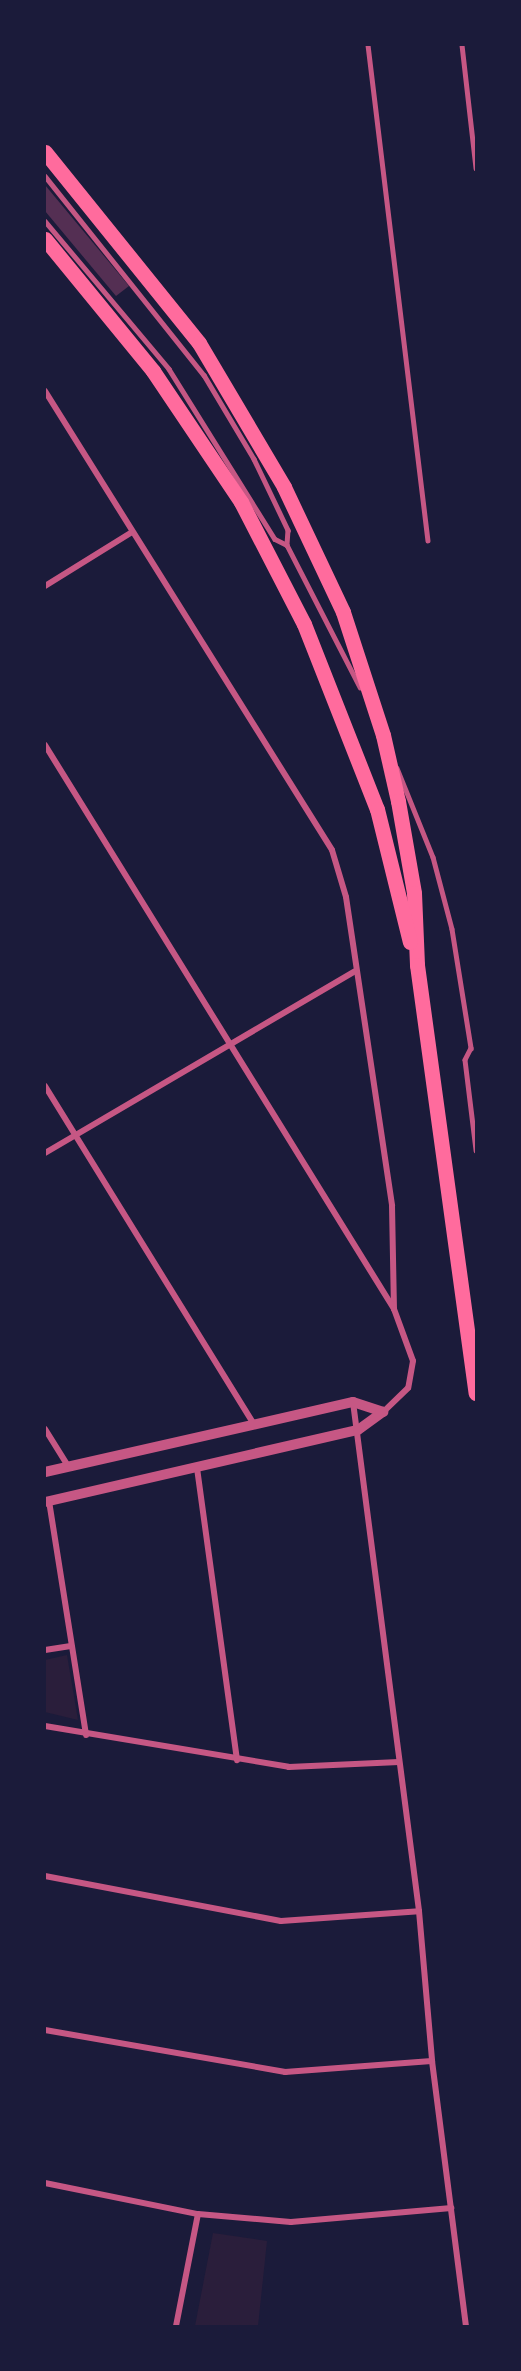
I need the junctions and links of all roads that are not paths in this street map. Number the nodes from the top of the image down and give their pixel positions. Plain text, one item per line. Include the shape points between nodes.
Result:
1 (368, 45) edge
2 (462, 45) edge
3 (45, 152) edge
4 (476, 168) edge
5 (45, 176) edge
6 (45, 221) edge
7 (45, 239) edge
8 (45, 391) edge
9 (132, 532) junction
10 (428, 540) dead end
11 (287, 545) junction
12 (45, 585) edge
13 (382, 735) junction
14 (45, 745) edge
15 (417, 965) junction
16 (355, 971) junction
17 (231, 1042) junction
18 (471, 1048) junction
19 (476, 1054) edge
20 (45, 1086) edge
21 (75, 1134) junction
22 (476, 1150) edge
23 (45, 1153) edge
24 (394, 1309) junction
25 (476, 1393) edge
26 (353, 1402) junction
27 (383, 1412) junction
28 (253, 1423) junction
29 (45, 1429) edge
30 (358, 1431) junction
31 (68, 1466) junction
32 (197, 1468) junction
33 (45, 1472) edge
34 (47, 1501) edge
35 (70, 1646) junction
36 (45, 1650) edge
37 (45, 1726) edge
38 (86, 1735) junction
39 (237, 1760) junction
40 (399, 1762) junction
41 (45, 1876) edge
42 (419, 1911) junction
43 (45, 2030) edge
44 (432, 2061) junction
45 (45, 2183) edge
46 (451, 2208) junction
47 (198, 2214) junction
48 (176, 2326) edge
49 (466, 2326) edge

1 - 10 lane
2 - 4 lane
3 - 13 main road via 199,343 284,487 343,612
5 - 11 lane via 204,375 254,459 288,530
6 - 11 lane via 169,369 275,539
7 - 15 main road via 153,371 241,502 304,624 377,809
8 - 9 street
9 - 12 street
9 - 16 street via 332,850 346,897
11 - 13 lane
13 - 15 main road via 414,893
13 - 18 lane via 434,857 452,929
14 - 17 street
15 - 25 main road
16 - 17 street
16 - 24 street via 392,1206
17 - 21 street
17 - 24 street
18 - 19 lane
18 - 22 lane via 465,1060
20 - 21 street
21 - 23 street
21 - 28 street
24 - 27 street via 413,1361 408,1388
26 - 27 street
26 - 28 street
26 - 30 street
27 - 30 street
28 - 31 street
29 - 31 street
30 - 32 street
30 - 40 street
31 - 33 street
32 - 34 street
32 - 39 street
34 - 35 street
35 - 36 street
35 - 38 street
37 - 38 street
38 - 39 street
39 - 40 street via 289,1767
40 - 42 street
41 - 42 street via 281,1921
42 - 44 street
43 - 44 street via 285,2072
44 - 46 street
45 - 47 street
46 - 47 street via 291,2222
46 - 49 street
47 - 48 street

